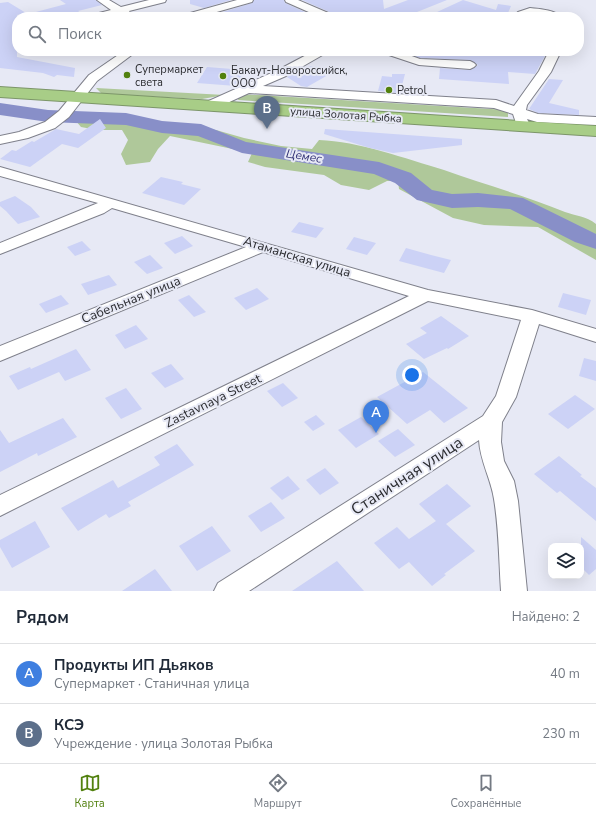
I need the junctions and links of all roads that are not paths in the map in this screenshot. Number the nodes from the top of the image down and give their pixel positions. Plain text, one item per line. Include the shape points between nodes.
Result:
1 (102, 0) edge
2 (162, 0) edge
3 (248, 0) edge
4 (290, 0) edge
5 (120, 11) junction
6 (116, 12) edge
7 (205, 12) edge
8 (318, 12) edge
9 (124, 56) edge
10 (313, 56) edge
11 (402, 56) edge
12 (553, 56) edge
13 (470, 65) dead end
14 (247, 88) junction
15 (0, 92) edge
16 (77, 98) junction
17 (207, 107) junction
18 (521, 120) junction
19 (596, 122) edge
20 (596, 131) edge
21 (0, 140) edge
22 (0, 171) edge
23 (110, 202) junction
24 (262, 247) junction
25 (0, 249) edge
26 (426, 295) junction
27 (532, 316) junction
28 (596, 336) edge
29 (0, 354) edge
30 (491, 422) junction
31 (0, 506) edge
32 (227, 591) edge
33 (514, 591) edge

1 - 5 street
2 - 5 street
3 - 7 street
4 - 8 street
5 - 6 street
9 - 16 street via 93,78
10 - 14 street
11 - 13 street via 419,62
12 - 18 street via 545,72 521,105
14 - 17 street
14 - 18 street via 496,104
15 - 16 highway, улица Золотая Рыбка
16 - 17 highway, улица Золотая Рыбка
16 - 21 street via 60,117 38,131
17 - 18 highway, улица Золотая Рыбка
18 - 19 street via 537,118
18 - 20 highway, улица Золотая Рыбка
22 - 23 street, Атаманская улица
23 - 24 street, Атаманская улица
23 - 25 street via 98,210
24 - 26 street, Атаманская улица
24 - 29 street, Сабельная улица
26 - 27 street, Атаманская улица
26 - 31 street, Zastavnaya Street
27 - 28 street, Атаманская улица
27 - 30 street, Станичная улица via 506,397
30 - 32 street, Станичная улица
30 - 33 street via 490,442 493,461 502,481 506,501

